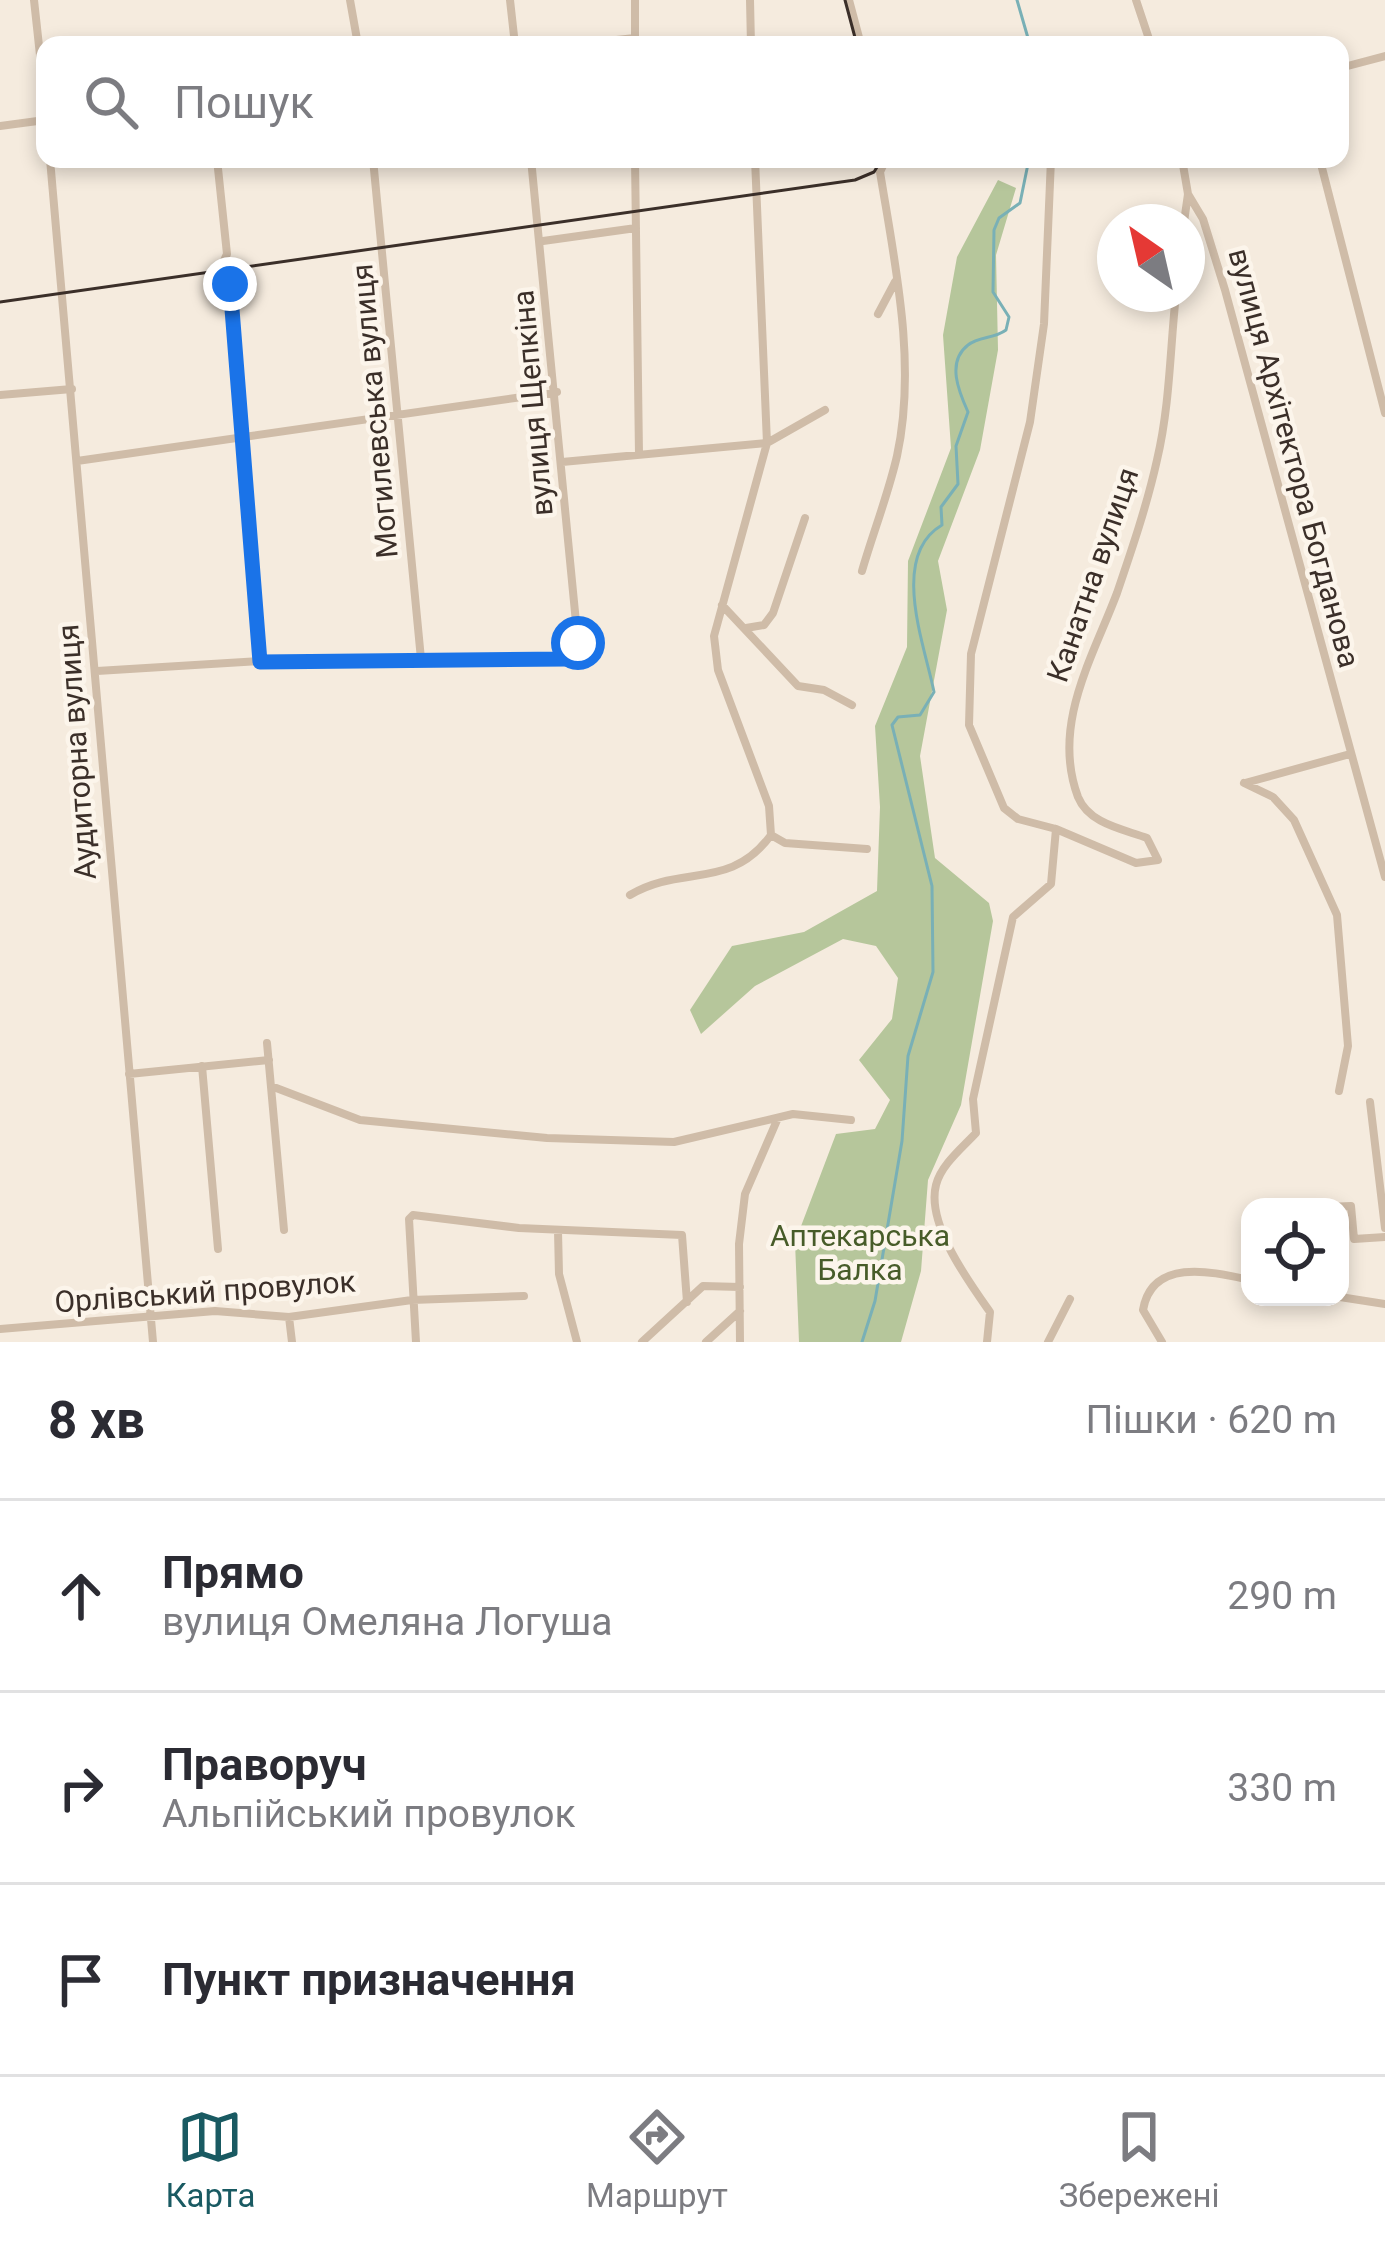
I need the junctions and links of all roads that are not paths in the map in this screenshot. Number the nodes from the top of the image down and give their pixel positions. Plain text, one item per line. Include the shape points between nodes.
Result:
1 (34, 0) edge
2 (350, 0) edge
3 (510, 0) edge
4 (635, 0) edge
5 (750, 0) edge
6 (849, 0) edge
7 (1136, 0) edge
8 (38, 36) edge
9 (356, 36) edge
10 (514, 36) edge
11 (635, 36) edge
12 (752, 36) edge
13 (858, 36) edge
14 (1147, 36) edge
15 (1385, 56) edge
16 (1349, 66) edge
17 (36, 121) edge
18 (0, 126) edge
19 (51, 168) edge
20 (218, 168) edge
21 (374, 168) edge
22 (532, 168) edge
23 (635, 168) edge
24 (754, 168) edge
25 (882, 168) edge
26 (1051, 168) edge
27 (1184, 168) edge
28 (1322, 168) edge
29 (1188, 194) junction
30 (1187, 204) edge
31 (636, 228) junction
32 (543, 241) junction
33 (896, 281) junction
34 (1174, 312) edge
35 (878, 314) dead end
36 (72, 388) junction
37 (556, 392) junction
38 (0, 395) edge
39 (825, 410) dead end
40 (1385, 413) edge
41 (399, 414) junction
42 (243, 438) junction
43 (767, 442) junction
44 (639, 454) junction
45 (76, 461) junction
46 (562, 462) junction
47 (805, 518) dead end
48 (862, 571) dead end
49 (722, 605) junction
50 (746, 628) junction
51 (421, 659) junction
52 (260, 662) junction
53 (95, 670) junction
54 (852, 705) dead end
55 (1350, 754) junction
56 (1056, 829) junction
57 (771, 835) junction
58 (866, 849) dead end
59 (1385, 878) edge
60 (630, 895) dead end
61 (267, 1042) dead end
62 (268, 1060) junction
63 (202, 1066) junction
64 (129, 1074) junction
65 (271, 1086) junction
66 (1339, 1091) dead end
67 (1370, 1102) dead end
68 (778, 1118) junction
69 (851, 1120) dead end
70 (1349, 1206) edge
71 (284, 1230) dead end
72 (559, 1231) junction
73 (1385, 1233) edge
74 (218, 1249) dead end
75 (1241, 1278) edge
76 (740, 1286) junction
77 (524, 1296) dead end
78 (1349, 1298) edge
79 (1070, 1299) dead end
80 (412, 1300) junction
81 (687, 1302) junction
82 (1385, 1304) edge
83 (741, 1310) junction
84 (289, 1317) junction
85 (151, 1318) junction
86 (37, 1327) junction
87 (0, 1329) edge
88 (39, 1342) edge
89 (153, 1342) edge
90 (292, 1342) edge
91 (416, 1342) edge
92 (577, 1342) edge
93 (641, 1342) edge
94 (706, 1342) edge
95 (740, 1342) edge
96 (987, 1342) edge
97 (1048, 1342) edge
98 (1162, 1342) edge

1 - 8 street
2 - 9 street
3 - 10 street
4 - 11 street
5 - 12 street
6 - 13 street
7 - 14 street
15 - 16 street
17 - 18 street
19 - 36 street, Аудиторна вулиця
20 - 42 street via 227,254 221,267 231,290
21 - 41 street, Могилевська вулиця
22 - 32 street, вулиця Щепкіна
23 - 31 street
24 - 43 street
25 - 33 street
26 - 56 street via 1044,324 1030,422 971,654 969,725 1004,808
27 - 29 street
28 - 40 street
29 - 30 street
29 - 55 street, вулиця Архітектора Богданова via 1225,290
31 - 32 street
31 - 44 street
32 - 37 street, вулиця Щепкіна
33 - 35 street
33 - 48 street via 903,404 897,456
34 - 56 street, Канатна вулиця via 1154,475 1080,680 1071,740 1082,806 1147,838 1158,860 1136,863
36 - 38 street
36 - 45 street, Аудиторна вулиця
37 - 41 street
37 - 46 street, вулиця Щепкіна
39 - 43 street
41 - 42 street
41 - 51 street, Могилевська вулиця
42 - 45 street
42 - 52 street
43 - 44 street
43 - 49 street
44 - 46 street
45 - 53 street, Аудиторна вулиця
46 - 51 street, вулиця Щепкіна via 578,643 567,659
47 - 50 street via 773,613 764,625
49 - 50 street
49 - 57 street via 713,636 718,670 769,806
50 - 54 street via 798,686
51 - 52 street
52 - 53 street
53 - 64 street, Аудиторна вулиця
55 - 59 street, вулиця Архітектора Богданова
55 - 66 street via 1244,783 1294,820 1337,915 1348,1046
56 - 96 street via 1051,884 1013,917 973,1099 976,1133 936,1185 952,1257 990,1312
57 - 58 street
57 - 60 street via 737,869
61 - 62 street
62 - 63 street
62 - 65 street
63 - 64 street
63 - 74 street
64 - 85 street, Аудиторна вулиця
65 - 68 street via 360,1120 547,1138 674,1142
65 - 71 street
67 - 73 street
68 - 69 street
68 - 76 street via 746,1194
70 - 73 street via 1354,1239
72 - 80 street via 410,1216
72 - 81 street via 682,1235
72 - 92 street via 559,1274
75 - 98 street via 1204,1270 1164,1278 1143,1310
76 - 81 street via 703,1286
76 - 83 street
77 - 80 street, Орлівський провулок
78 - 82 street
79 - 97 street
80 - 84 street, Орлівський провулок
80 - 91 street
81 - 93 street
83 - 94 street
83 - 95 street
84 - 85 street, Орлівський провулок via 214,1311
84 - 90 street
85 - 86 street, Орлівський провулок
85 - 89 street, Аудиторна вулиця
86 - 87 street, Орлівський провулок
86 - 88 street

